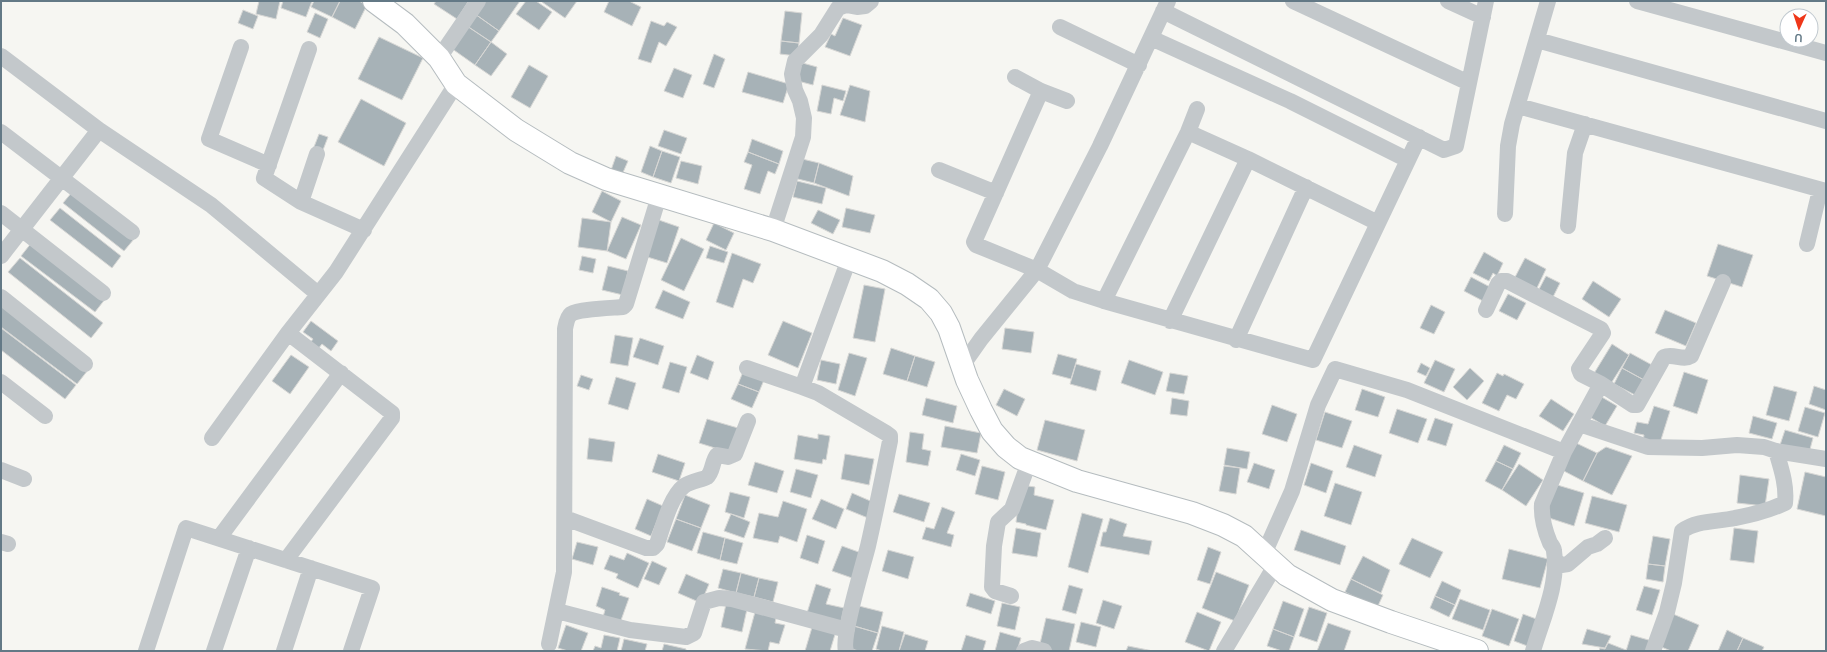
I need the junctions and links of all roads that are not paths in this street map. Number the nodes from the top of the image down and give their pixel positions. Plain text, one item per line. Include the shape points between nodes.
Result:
1 (374, 1) edge
2 (478, 1) edge
3 (871, 1) edge
4 (1293, 1) edge
5 (1448, 1) edge
6 (1486, 1) edge
7 (1548, 1) edge
8 (1637, 1) edge
9 (1166, 6) edge
10 (1482, 17) junction
11 (1060, 27) dead end
12 (1151, 38) junction
13 (1537, 40) junction
14 (241, 47) dead end
15 (309, 49) dead end
16 (1826, 53) edge
17 (1, 56) edge
18 (439, 58) junction
19 (1139, 65) junction
20 (1015, 77) dead end
21 (1469, 83) junction
22 (456, 84) junction
23 (1041, 91) junction
24 (1067, 101) dead end
25 (1518, 106) junction
26 (1197, 109) dead end
27 (1826, 121) edge
28 (1584, 124) junction
29 (99, 130) junction
30 (1, 132) edge
31 (1188, 132) junction
32 (1419, 137) junction
33 (317, 154) dead end
34 (1248, 159) junction
35 (1408, 160) junction
36 (269, 164) junction
37 (939, 170) dead end
38 (61, 178) junction
39 (1306, 187) junction
40 (1823, 190) edge
41 (996, 193) junction
42 (659, 196) junction
43 (301, 202) junction
44 (1, 213) edge
45 (1505, 214) dead end
46 (1378, 223) junction
47 (1568, 226) dead end
48 (22, 229) junction
49 (364, 230) junction
50 (773, 230) junction
51 (132, 232) dead end
52 (1807, 244) dead end
53 (1, 256) edge
54 (849, 259) junction
55 (1037, 270) junction
56 (1723, 282) dead end
57 (103, 293) dead end
58 (318, 294) junction
59 (1, 298) edge
60 (1104, 301) junction
61 (1486, 310) dead end
62 (1170, 321) junction
63 (288, 333) junction
64 (1236, 340) junction
65 (1313, 360) junction
66 (85, 364) dead end
67 (962, 366) junction
68 (747, 368) dead end
69 (1335, 369) junction
70 (341, 373) junction
71 (1, 382) edge
72 (1601, 384) junction
73 (802, 387) junction
74 (45, 416) dead end
75 (748, 421) dead end
76 (1579, 424) junction
77 (212, 438) dead end
78 (1776, 451) junction
79 (1564, 452) junction
80 (1826, 459) edge
81 (1029, 462) junction
82 (1, 470) edge
83 (24, 479) dead end
84 (565, 518) junction
85 (219, 538) junction
86 (1605, 538) dead end
87 (249, 548) junction
88 (1270, 559) junction
89 (286, 560) junction
90 (1555, 566) junction
91 (311, 568) junction
92 (1011, 596) dead end
93 (557, 611) junction
94 (847, 630) junction
95 (549, 644) dead end
96 (146, 651) edge
97 (214, 651) edge
98 (284, 651) edge
99 (351, 651) edge
100 (846, 651) edge
101 (1024, 651) edge
102 (1044, 651) edge
103 (1224, 651) edge
104 (1477, 651) edge
105 (1533, 651) edge
106 (1653, 651) edge

1 - 18 street via 405,24
2 - 18 street
3 - 50 street via 865,6 846,5 838,8 821,35 795,61 792,74 804,118 803,137
4 - 21 street
5 - 10 street
6 - 10 street
7 - 13 street
8 - 16 street
9 - 12 street
9 - 32 street
10 - 21 street
11 - 19 street
12 - 19 street
12 - 35 street via 1290,101
13 - 25 street
13 - 27 street
14 - 36 street via 209,138
15 - 36 street
17 - 29 street
18 - 22 street
19 - 55 street
20 - 23 street
21 - 32 street via 1456,146 1444,150
22 - 42 street via 516,130 570,163 606,179
22 - 49 street
23 - 24 street
23 - 41 street
25 - 28 street
25 - 45 street via 1508,146
26 - 31 street
28 - 40 street
28 - 47 street via 1575,153
29 - 38 street
29 - 58 street via 211,205
30 - 38 street
31 - 34 street
31 - 60 street
32 - 35 street
33 - 43 street
34 - 39 street
34 - 62 street
35 - 46 street
36 - 43 street via 264,178
37 - 41 street
38 - 48 street
38 - 51 street
39 - 46 street
39 - 64 street
40 - 52 street
41 - 55 street via 974,242 976,246
42 - 50 street
42 - 84 street via 626,304 623,307 578,312 571,314 567,319
43 - 49 street
44 - 48 street
46 - 65 street
48 - 53 street
48 - 57 street
49 - 58 street
50 - 54 street
54 - 67 street via 882,271 929,299 949,328
54 - 73 street
55 - 60 street via 1073,291
55 - 67 street
56 - 72 street via 1691,356 1664,357 1637,405 1633,405
58 - 63 street
59 - 66 street
60 - 62 street
61 - 72 street via 1498,284 1501,280 1507,280 1601,329 1602,336 1579,369 1581,374
62 - 64 street
63 - 70 street
63 - 77 street
64 - 65 street
65 - 69 street
67 - 81 street via 992,431 1011,451
68 - 73 street
69 - 79 street via 1407,390
69 - 88 street via 1318,405
70 - 85 street
70 - 89 street via 392,413 392,418
71 - 74 street
72 - 76 street
73 - 94 street via 818,393 890,436 868,548
75 - 84 street via 735,454 728,457 717,455 709,475 690,482 676,494 657,544 653,548 646,548
76 - 78 street via 1648,447 1702,448 1737,444
76 - 79 street
78 - 80 street
78 - 106 street via 1785,481 1786,503 1735,518 1692,525 1682,531 1667,612
79 - 90 street via 1542,504 1550,544 1554,549
81 - 88 street via 1077,481 1216,522 1244,536
81 - 92 street via 1012,509 998,522 994,546 992,587 995,591
82 - 83 street
84 - 93 street via 564,572
85 - 87 street
85 - 96 street via 186,528
86 - 90 street via 1598,544 1588,547 1568,564
87 - 89 street
87 - 97 street
88 - 103 street
88 - 104 street via 1287,575 1332,600
89 - 91 street
90 - 105 street via 1551,591
91 - 98 street
91 - 99 street via 372,588
93 - 94 street via 630,630 686,637 694,633 704,602 719,598 732,599
93 - 95 street
94 - 100 street via 844,646
101 - 102 street via 1032,648

